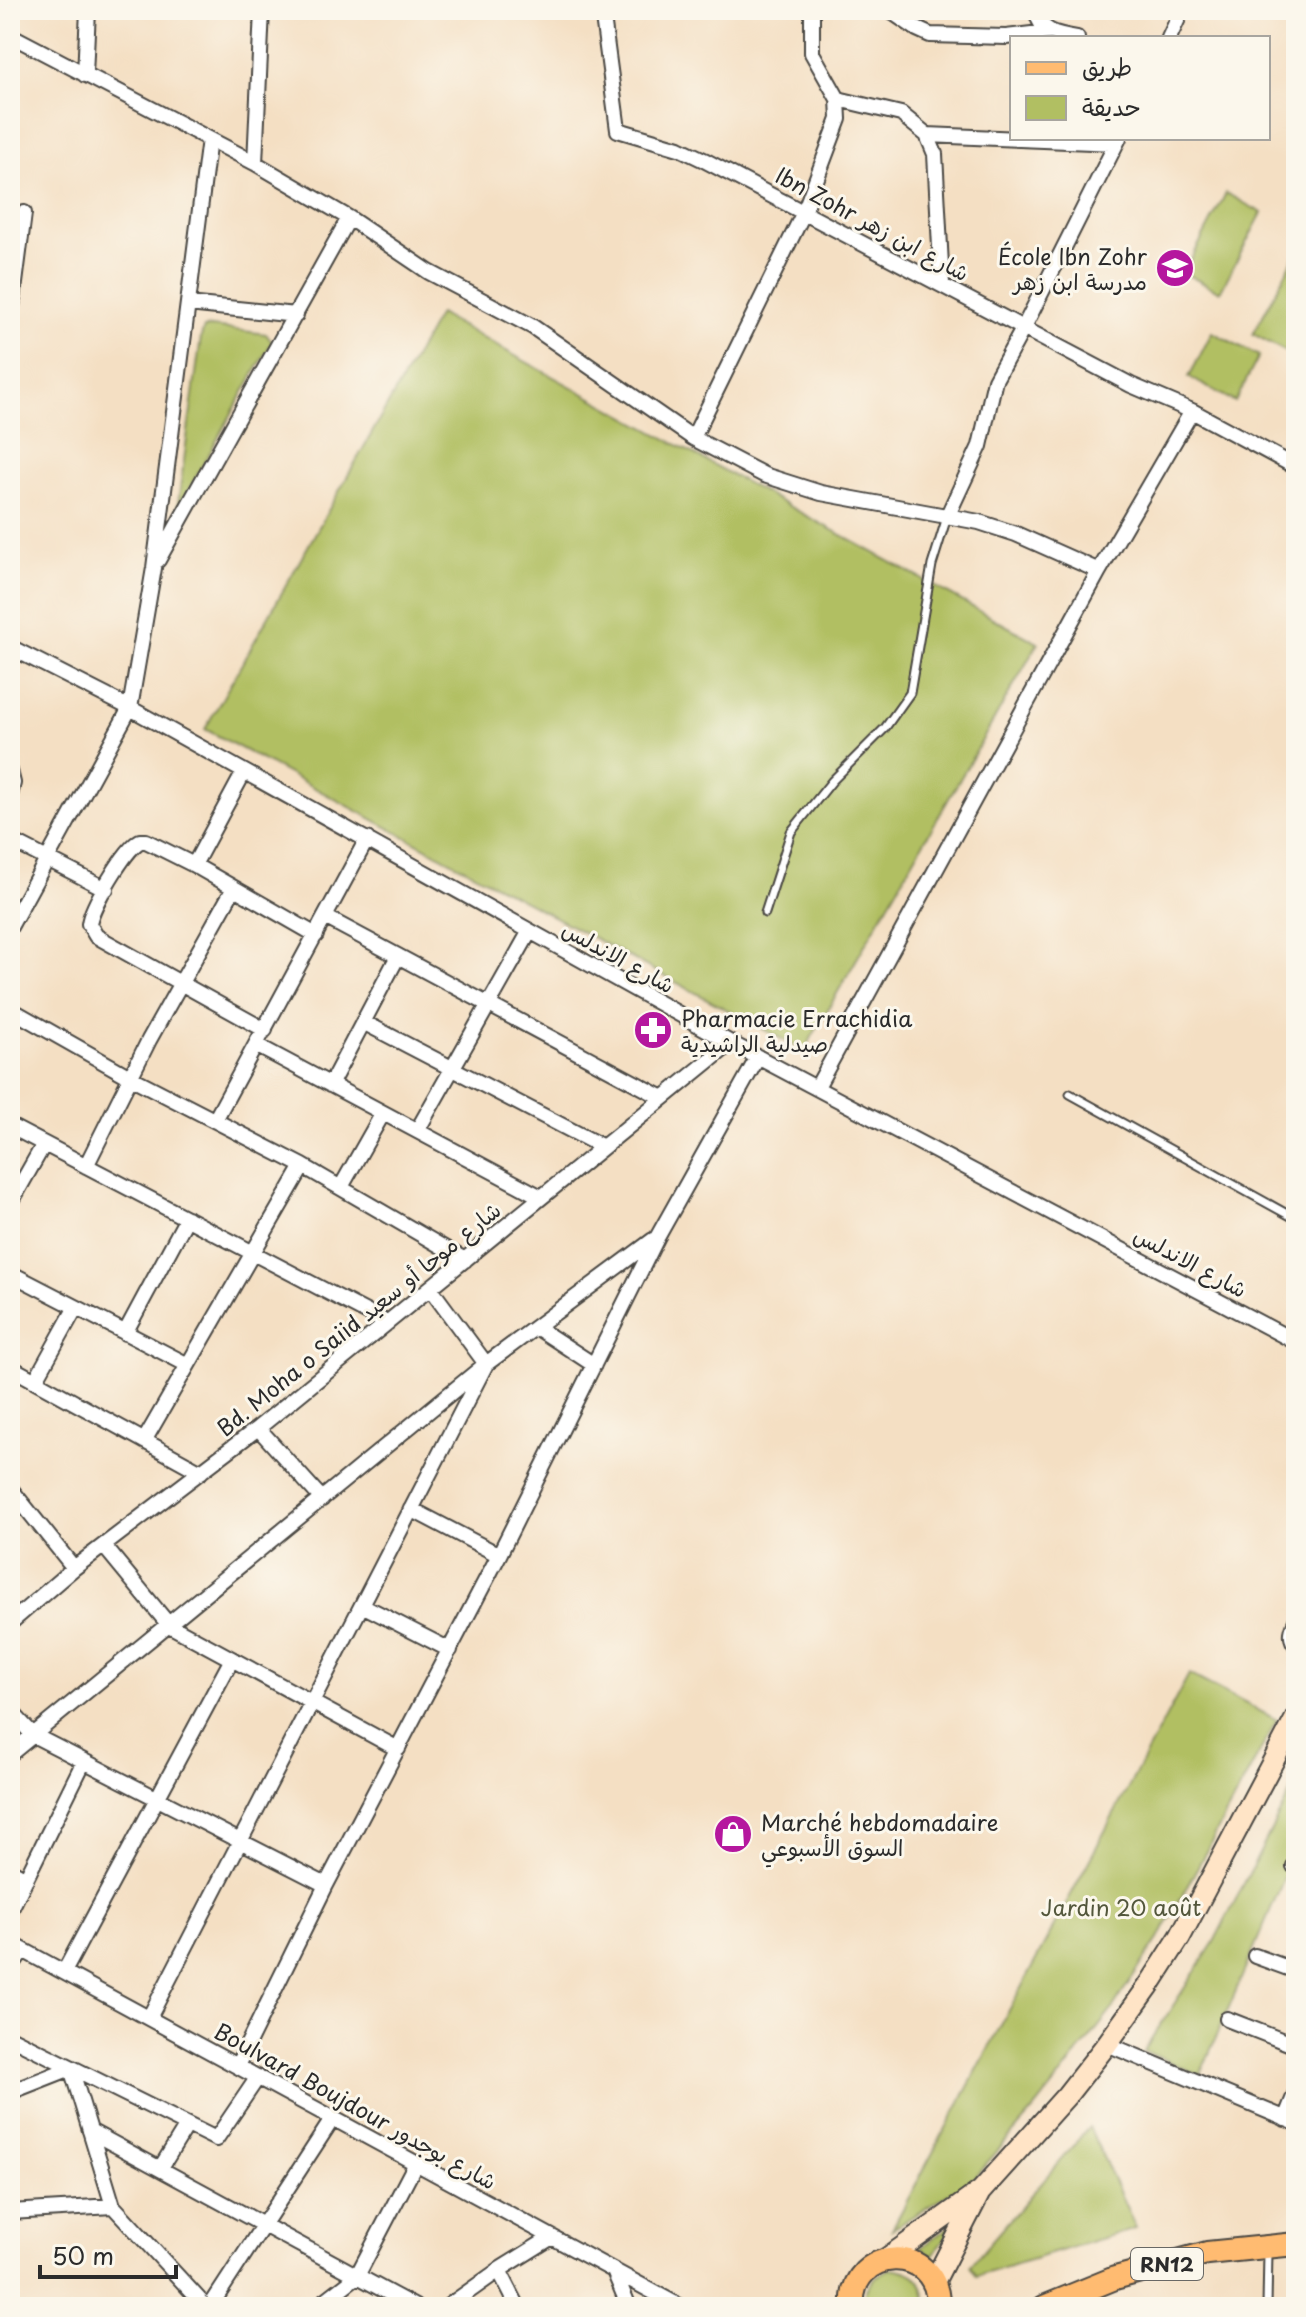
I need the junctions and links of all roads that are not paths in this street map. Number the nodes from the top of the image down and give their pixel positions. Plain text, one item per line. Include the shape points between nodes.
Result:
1 (88, 10) edge
2 (262, 10) edge
3 (602, 10) edge
4 (812, 10) edge
5 (889, 10) edge
6 (1037, 10) edge
7 (1182, 10) edge
8 (1049, 32) junction
9 (10, 35) edge
10 (1015, 36) edge
11 (1068, 36) edge
12 (1170, 36) edge
13 (1010, 37) edge
14 (85, 75) junction
15 (838, 99) junction
16 (927, 135) junction
17 (1010, 137) edge
18 (209, 139) junction
19 (1118, 140) edge
20 (255, 163) junction
21 (804, 212) junction
22 (24, 213) dead end
23 (349, 218) junction
24 (942, 284) junction
25 (188, 304) junction
26 (296, 315) junction
27 (10, 322) edge
28 (1024, 327) junction
29 (1192, 411) junction
30 (693, 438) junction
31 (1296, 467) edge
32 (947, 517) junction
33 (154, 568) junction
34 (1099, 571) junction
35 (11, 650) edge
36 (130, 708) junction
37 (10, 771) edge
38 (244, 772) junction
39 (10, 795) edge
40 (367, 839) junction
41 (10, 840) edge
42 (49, 859) junction
43 (194, 865) junction
44 (234, 888) junction
45 (106, 889) junction
46 (765, 913) dead end
47 (325, 917) junction
48 (10, 927) edge
49 (530, 931) junction
50 (316, 935) junction
51 (398, 956) junction
52 (181, 983) junction
53 (488, 1004) junction
54 (10, 1009) edge
55 (363, 1022) junction
56 (265, 1030) junction
57 (731, 1043) junction
58 (256, 1045) junction
59 (758, 1057) junction
60 (452, 1068) junction
61 (130, 1077) junction
62 (330, 1085) junction
63 (817, 1087) junction
64 (1070, 1094) dead end
65 (663, 1098) junction
66 (383, 1113) junction
67 (215, 1120) junction
68 (10, 1126) edge
69 (417, 1131) junction
70 (44, 1144) junction
71 (603, 1147) junction
72 (86, 1166) junction
73 (303, 1166) junction
74 (341, 1187) junction
75 (541, 1197) junction
76 (10, 1204) edge
77 (187, 1218) junction
78 (1296, 1219) edge
79 (658, 1236) junction
80 (252, 1253) junction
81 (465, 1260) junction
82 (10, 1273) edge
83 (430, 1288) junction
84 (76, 1307) junction
85 (387, 1323) junction
86 (536, 1327) junction
87 (125, 1333) junction
88 (1296, 1342) edge
89 (486, 1364) junction
90 (188, 1365) junction
91 (594, 1365) junction
92 (10, 1368) edge
93 (35, 1381) junction
94 (258, 1428) junction
95 (144, 1441) junction
96 (201, 1472) junction
97 (10, 1488) edge
98 (322, 1499) junction
99 (411, 1509) junction
100 (104, 1546) junction
101 (499, 1555) junction
102 (74, 1568) junction
103 (362, 1605) junction
104 (1296, 1613) edge
105 (10, 1623) edge
106 (169, 1625) junction
107 (450, 1650) junction
108 (1296, 1650) edge
109 (232, 1659) junction
110 (312, 1702) junction
111 (10, 1710) edge
112 (1296, 1718) edge
113 (33, 1735) junction
114 (398, 1749) junction
115 (10, 1754) edge
116 (84, 1761) junction
117 (157, 1799) junction
118 (240, 1841) junction
119 (10, 1870) edge
120 (26, 1879) junction
121 (326, 1885) junction
122 (10, 1911) edge
123 (17, 1946) edge
124 (1255, 1956) dead end
125 (10, 1968) edge
126 (1295, 1969) edge
127 (64, 1972) junction
128 (149, 2018) junction
129 (1227, 2019) dead end
130 (10, 2037) edge
131 (1107, 2044) junction
132 (1296, 2046) edge
133 (237, 2066) junction
134 (71, 2068) junction
135 (258, 2077) junction
136 (10, 2092) edge
137 (1296, 2092) edge
138 (333, 2118) junction
139 (1290, 2121) edge
140 (187, 2125) junction
141 (90, 2131) junction
142 (416, 2163) junction
143 (160, 2169) junction
144 (981, 2191) junction
145 (113, 2206) junction
146 (10, 2212) edge
147 (265, 2226) junction
148 (552, 2237) junction
149 (1296, 2244) edge
150 (1268, 2246) junction
151 (886, 2259) junction
152 (499, 2270) junction
153 (613, 2270) junction
154 (357, 2276) junction
155 (934, 2282) junction
156 (850, 2305) edge
157 (208, 2307) edge
158 (317, 2307) edge
159 (415, 2307) edge
160 (447, 2307) edge
161 (518, 2307) edge
162 (629, 2307) edge
163 (681, 2307) edge
164 (938, 2307) edge
165 (1044, 2307) edge
166 (1267, 2307) edge

1 - 14 street
2 - 20 street
3 - 21 street, Ibn Zohr شارع ابن زهر via 618,130 679,148
4 - 15 street via 812,53
5 - 13 street via 930,35
6 - 8 street via 1039,23
7 - 12 street
8 - 10 street
8 - 11 street
9 - 14 street
14 - 18 street
15 - 16 street via 901,114
15 - 21 street via 839,119
16 - 17 street
16 - 24 street via 935,154
18 - 20 street
18 - 25 street
19 - 28 street
20 - 23 street
21 - 24 street, Ibn Zohr شارع ابن زهر
21 - 30 street
22 - 27 street
23 - 26 street
23 - 30 street via 429,272 533,327
24 - 28 street, Ibn Zohr شارع ابن زهر
25 - 26 street
25 - 33 street
26 - 33 street
28 - 29 street, Ibn Zohr شارع ابن زهر via 1131,385
28 - 32 street via 995,380 980,446
29 - 31 street, Ibn Zohr شارع ابن زهر
29 - 34 street
30 - 32 street via 792,484
32 - 34 street via 1016,534
32 - 46 lane via 932,565 910,693 791,832
33 - 36 street
34 - 63 street
35 - 36 street, شارع الاندلس
36 - 38 street, شارع الاندلس
36 - 42 street
37 - 39 street
38 - 40 street, شارع الاندلس
38 - 43 street
40 - 47 street
40 - 49 street, شارع الاندلس
41 - 42 street
42 - 45 street
42 - 48 street
43 - 44 street
43 - 45 street via 140,841 129,849
44 - 50 street
44 - 52 street
45 - 52 street via 89,919 91,933
47 - 50 street
47 - 51 street
49 - 53 street
49 - 57 street, شارع الاندلس
50 - 56 street
51 - 53 street
51 - 55 street
52 - 56 street
52 - 61 street
53 - 60 street
53 - 65 street
54 - 61 street
55 - 60 street
55 - 62 street
56 - 58 street
57 - 59 street, شارع الاندلس
57 - 65 street, Bd. Moha o Saiid شارع موحا أو سعيد
58 - 62 street
58 - 67 street
59 - 63 street, شارع الاندلس
59 - 79 street
60 - 69 street
60 - 71 street
61 - 67 street
61 - 72 street
62 - 66 street
63 - 88 street, شارع الاندلس
64 - 78 lane
65 - 71 street, Bd. Moha o Saiid شارع موحا أو سعيد
66 - 69 street
66 - 74 street
67 - 73 street
68 - 70 street
69 - 75 street
70 - 72 street
70 - 76 street
71 - 75 street, Bd. Moha o Saiid شارع موحا أو سعيد
72 - 77 street
73 - 74 street
73 - 80 street
74 - 81 street
75 - 81 street, Bd. Moha o Saiid شارع موحا أو سعيد
77 - 80 street
77 - 87 street
79 - 86 street
79 - 91 street
80 - 85 street
80 - 90 street
81 - 83 street, Bd. Moha o Saiid شارع موحا أو سعيد
82 - 84 street
83 - 85 street, Bd. Moha o Saiid شارع موحا أو سعيد
83 - 89 street
84 - 87 street
84 - 93 street
85 - 94 street, Bd. Moha o Saiid شارع موحا أو سعيد
86 - 89 street
86 - 91 street
87 - 90 street
89 - 98 street
89 - 99 street
90 - 95 street
91 - 101 street
92 - 93 street
93 - 95 street
94 - 96 street, Bd. Moha o Saiid شارع موحا أو سعيد
94 - 98 street
95 - 96 street
96 - 100 street, Bd. Moha o Saiid شارع موحا أو سعيد
97 - 102 street
98 - 106 street
99 - 101 street
99 - 103 street
100 - 102 street, Bd. Moha o Saiid شارع موحا أو سعيد
100 - 106 street
101 - 107 street
102 - 105 street, Bd. Moha o Saiid شارع موحا أو سعيد
103 - 107 street
103 - 110 street
104 - 108 lane via 1287,1636
106 - 109 street
106 - 113 street
107 - 114 street
109 - 110 street
109 - 117 street
110 - 114 street
110 - 118 street
111 - 113 street
112 - 131 main road via 1180,1937
113 - 115 street
113 - 116 street
114 - 121 street
116 - 117 street
116 - 120 street
117 - 118 street
117 - 127 street
118 - 121 street
118 - 128 street
119 - 120 street
120 - 122 street
121 - 133 street
123 - 125 street
123 - 127 street, Boulvard Boujdour شارع بوجدور
124 - 126 street
127 - 128 street, Boulvard Boujdour شارع بوجدور
128 - 133 street, Boulvard Boujdour شارع بوجدور
129 - 132 street
130 - 134 street
131 - 139 street
131 - 144 main road
133 - 135 street, Boulvard Boujdour شارع بوجدور
134 - 136 street
134 - 140 street
134 - 141 street
135 - 138 street, Boulvard Boujdour شارع بوجدور
135 - 140 street via 216,2139
137 - 139 street
138 - 142 street, Boulvard Boujdour شارع بوجدور
138 - 147 street
140 - 143 street
141 - 143 street
141 - 145 street
142 - 148 street, Boulvard Boujdour شارع بوجدور
142 - 154 street
143 - 147 street
144 - 151 main road
144 - 155 main road
145 - 146 street
145 - 157 street
147 - 154 street
147 - 157 street
148 - 152 street
148 - 153 street, Boulvard Boujdour شارع بوجدور
149 - 150 main road, RN12
150 - 165 main road, RN12 via 1192,2257 1115,2278
150 - 166 lane
151 - 155 main road via 909,2260
151 - 156 main road via 862,2275
152 - 160 street
152 - 161 street
153 - 162 street
153 - 163 street, Boulvard Boujdour شارع بوجدور
154 - 158 street
154 - 159 street
155 - 164 main road

